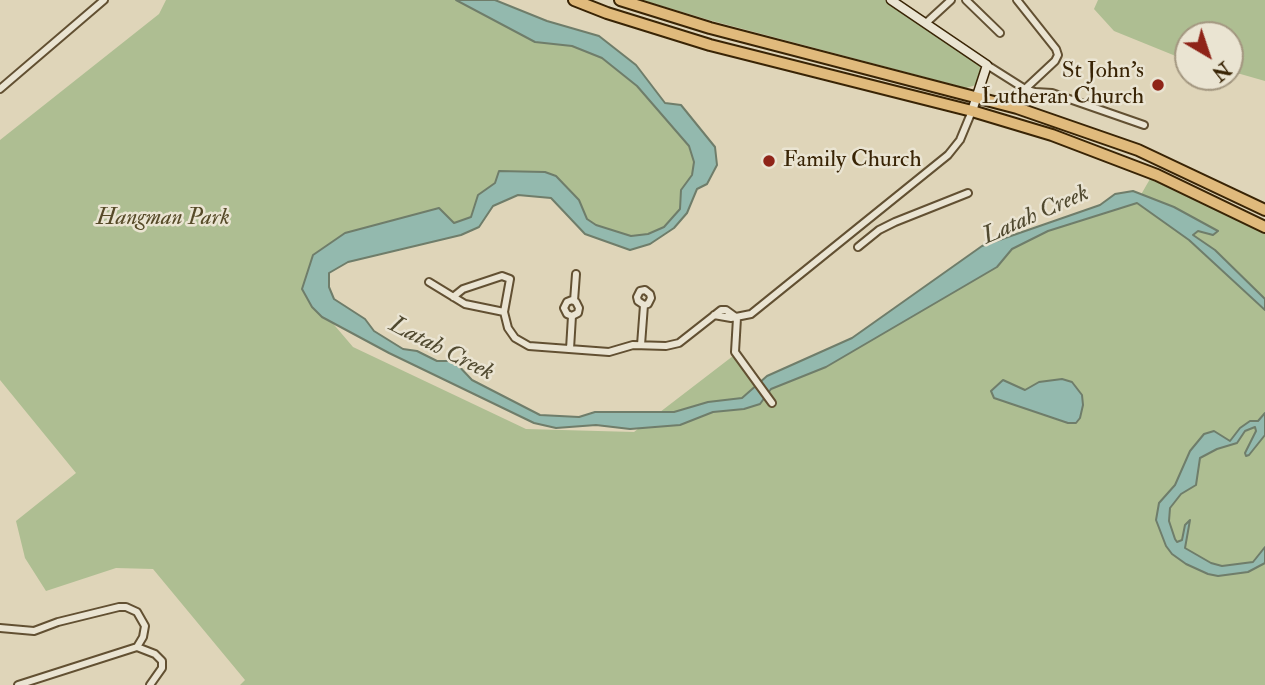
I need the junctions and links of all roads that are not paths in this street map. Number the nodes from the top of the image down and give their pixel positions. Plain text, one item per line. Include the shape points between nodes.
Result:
1 (104, 0) edge
2 (574, 0) edge
3 (620, 0) edge
4 (891, 0) edge
5 (951, 0) edge
6 (966, 0) edge
7 (1017, 0) edge
8 (926, 23) junction
9 (1000, 33) dead end
10 (988, 65) junction
11 (0, 89) edge
12 (1025, 89) junction
13 (975, 98) junction
14 (972, 111) junction
15 (1143, 125) dead end
16 (968, 193) dead end
17 (1265, 210) edge
18 (1265, 227) edge
19 (855, 230) junction
20 (576, 274) dead end
21 (429, 282) dead end
22 (453, 297) junction
23 (644, 305) dead end
24 (504, 312) junction
25 (737, 318) junction
26 (641, 345) junction
27 (570, 349) junction
28 (772, 403) dead end
29 (0, 628) edge
30 (137, 647) junction
31 (18, 685) edge
32 (150, 685) edge

1 - 11 street
2 - 14 highway via 710,45
3 - 13 highway
4 - 8 street
5 - 8 street
6 - 9 street
7 - 12 street via 1058,55
8 - 10 street
10 - 12 street
10 - 13 street
12 - 15 street via 1052,93
13 - 14 street
13 - 17 highway via 1138,150
14 - 18 highway via 1099,151
14 - 19 street via 948,155
16 - 19 street via 895,222 863,243
19 - 25 street via 751,314
20 - 27 street via 574,301 579,308 572,316
21 - 22 street
22 - 24 street via 464,304
22 - 24 street via 502,276 510,279
23 - 26 street
24 - 27 street via 508,328 521,342
25 - 26 street via 719,311 678,343
25 - 28 street via 734,352
26 - 27 street via 609,352
29 - 30 street via 34,631 126,607 136,612 145,626
30 - 31 street
30 - 32 street via 162,661

